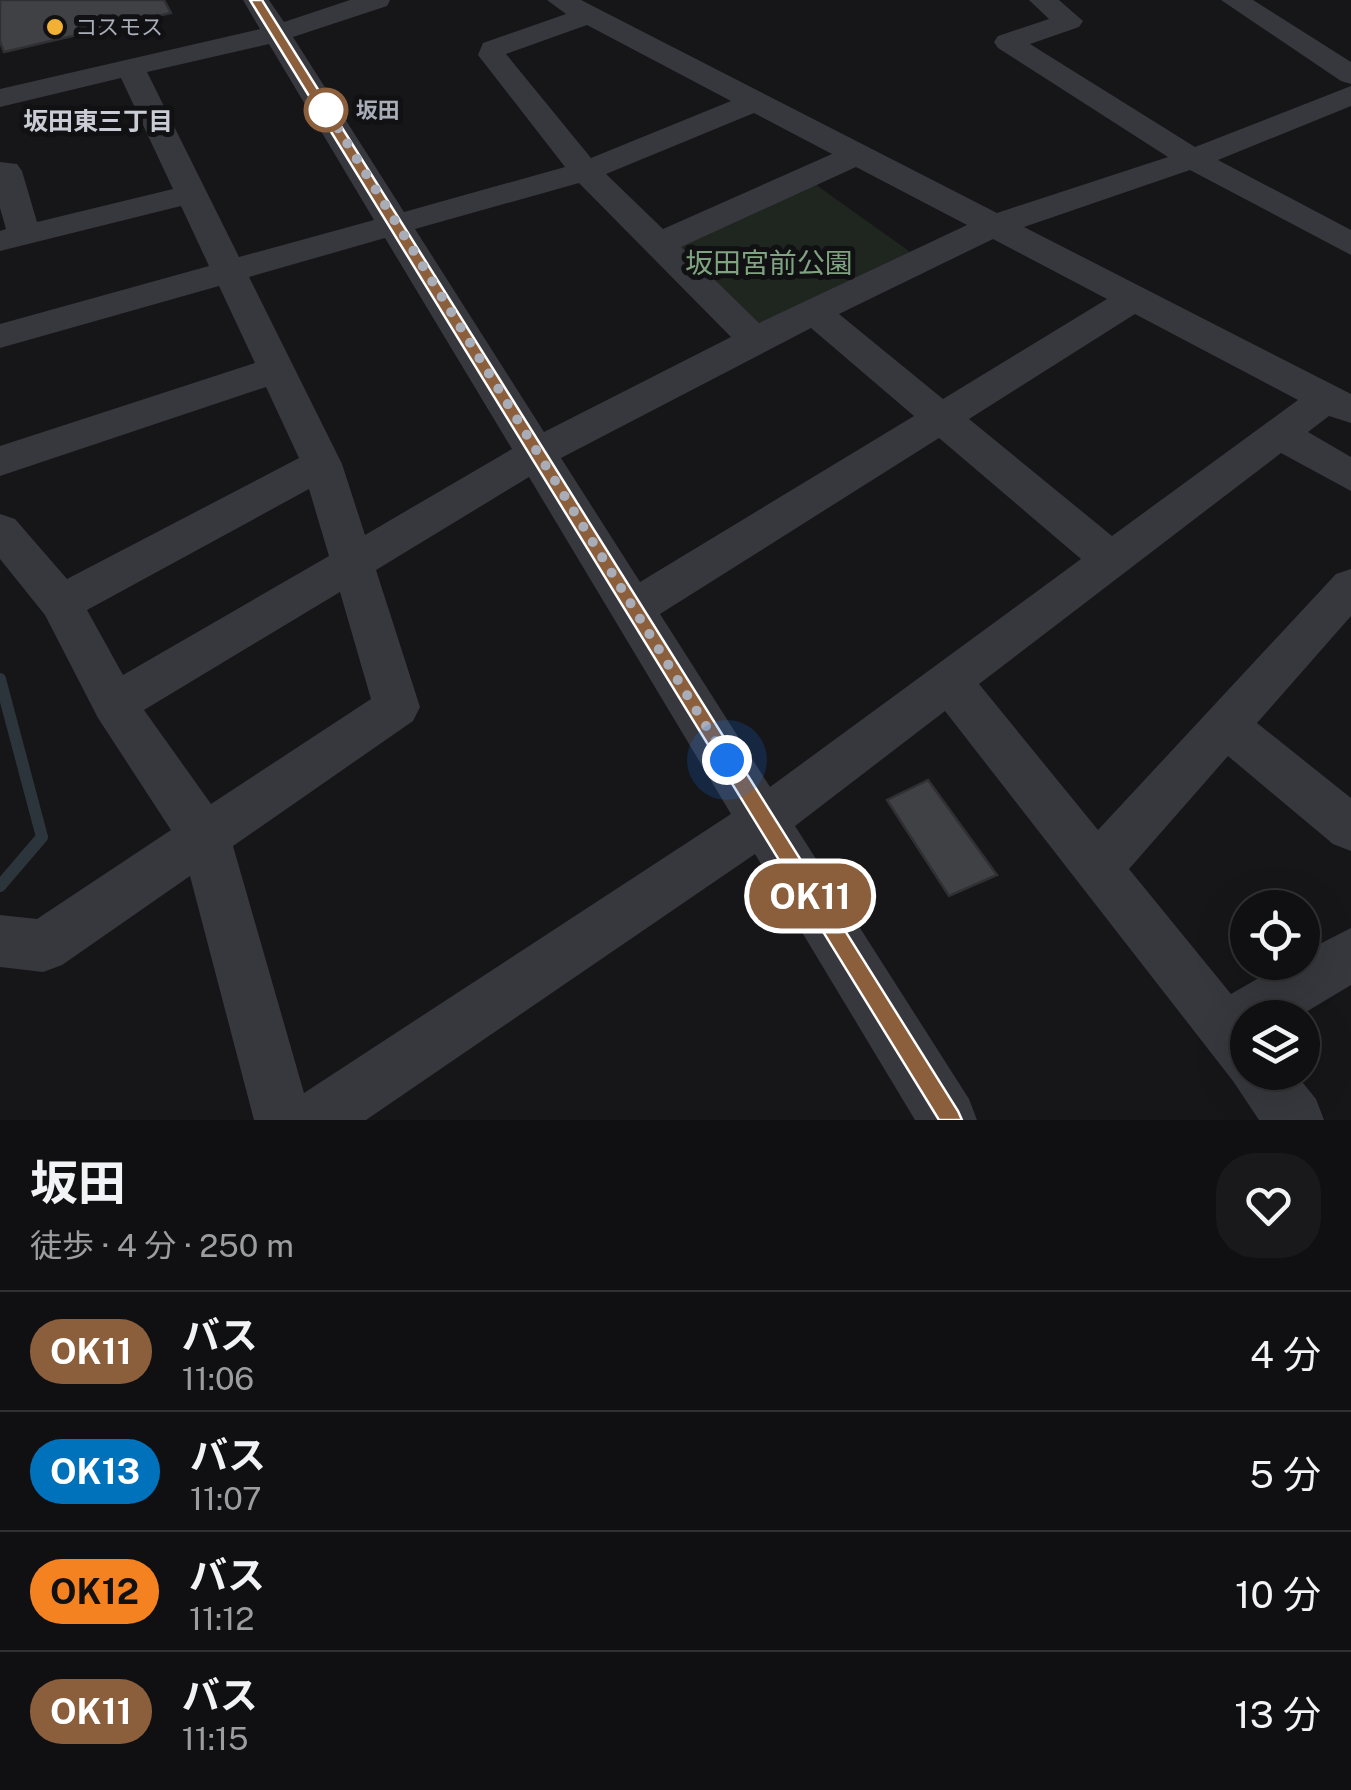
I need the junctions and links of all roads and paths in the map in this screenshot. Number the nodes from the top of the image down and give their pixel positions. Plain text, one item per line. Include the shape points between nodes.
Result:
1 (377, 0) edge
2 (1042, 0) edge
3 (1234, 0) edge
4 (574, 7) edge
5 (267, 16) edge
6 (131, 68) junction
7 (1351, 75) edge
8 (1351, 94) edge
9 (0, 98) edge
10 (755, 102) junction
11 (857, 155) junction
12 (1193, 159) junction
13 (586, 171) junction
14 (0, 172) edge
15 (192, 194) junction
16 (396, 224) junction
17 (993, 226) junction
18 (12, 238) edge
19 (659, 244) junction
20 (1351, 244) edge
21 (230, 273) junction
22 (1134, 299) junction
23 (813, 311) junction
24 (0, 336) edge
25 (755, 340) junction
26 (276, 370) junction
27 (1338, 405) edge
28 (941, 418) junction
29 (1280, 434) junction
30 (538, 453) junction
31 (0, 461) edge
32 (322, 464) junction
33 (1351, 476) edge
34 (1, 534) edge
35 (1112, 560) junction
36 (352, 564) junction
37 (1351, 586) edge
38 (61, 603) junction
39 (633, 608) junction
40 (1334, 635) edge
41 (950, 682) junction
42 (114, 704) junction
43 (1226, 726) junction
44 (764, 820) junction
45 (1351, 828) edge
46 (204, 838) junction
47 (1097, 868) junction
48 (0, 940) edge
49 (1351, 954) edge
50 (1301, 1000) edge
51 (1230, 1037) edge
52 (1271, 1090) edge
53 (937, 1115) edge
54 (283, 1120) edge
55 (315, 1120) edge
56 (1295, 1120) edge

1 - 5 street
2 - 12 street via 1070,21 1008,42
3 - 7 street
4 - 10 street
4 - 13 street via 492,55
5 - 6 street
5 - 16 street
6 - 9 street
6 - 15 street
8 - 12 street
10 - 11 street
10 - 13 street
11 - 17 street
11 - 19 street
12 - 17 street
12 - 20 street
13 - 16 street
13 - 19 street
14 - 18 street via 6,170
15 - 18 street
15 - 21 street
16 - 21 street
16 - 30 street
17 - 22 street
17 - 23 street
19 - 25 street
21 - 24 street
21 - 26 street
22 - 27 street
22 - 28 street
23 - 25 street
23 - 28 street
25 - 30 street
26 - 31 street
26 - 32 street
27 - 29 street
28 - 35 street
28 - 39 street
29 - 33 street
29 - 35 street
30 - 36 street
30 - 39 street
32 - 36 street
32 - 38 street
34 - 38 street
35 - 41 street
36 - 42 street
36 - 46 street via 397,707
37 - 40 street
38 - 42 street
39 - 44 street
40 - 43 street
41 - 44 street
41 - 47 street
42 - 46 street
43 - 45 street
43 - 47 street
44 - 53 street
44 - 55 street
46 - 48 street via 43,946
46 - 54 street
47 - 51 street
49 - 50 street
52 - 56 street

